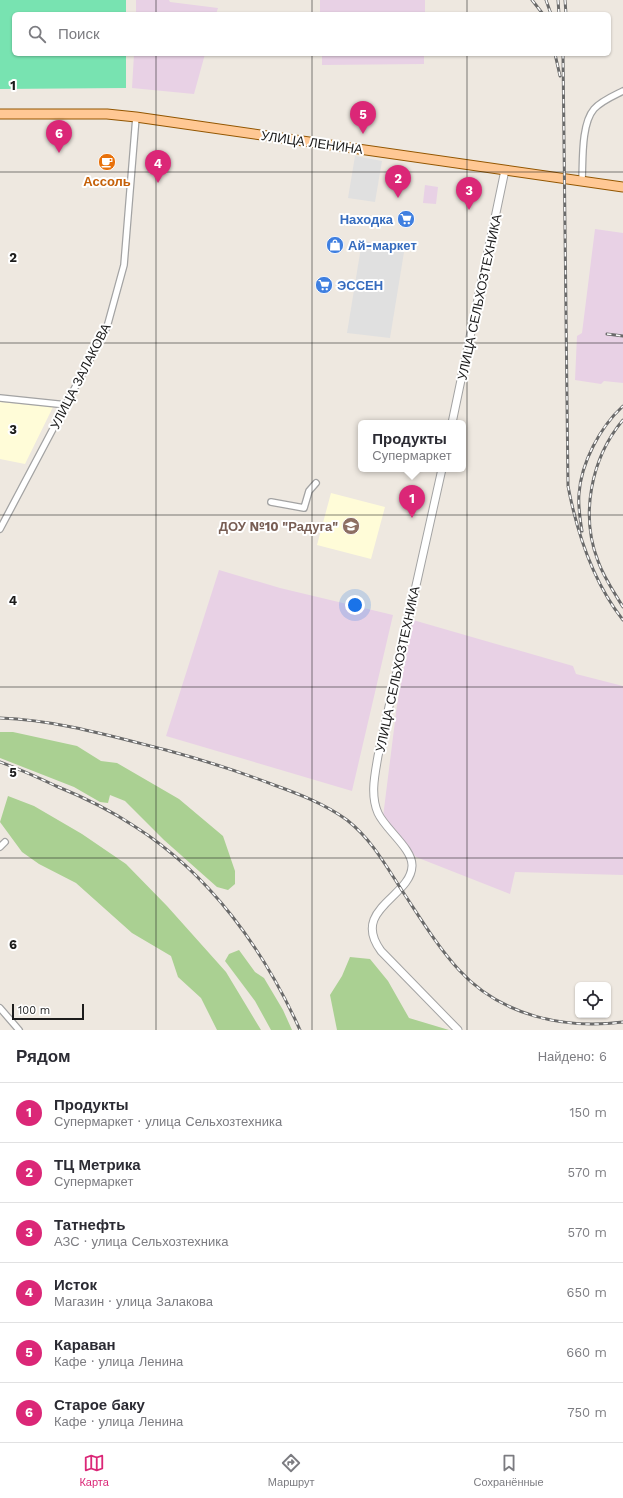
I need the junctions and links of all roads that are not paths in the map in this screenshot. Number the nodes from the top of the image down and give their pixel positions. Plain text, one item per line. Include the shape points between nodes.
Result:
1 (623, 91) edge
2 (0, 114) edge
3 (136, 117) junction
4 (506, 170) junction
5 (582, 180) junction
6 (623, 187) edge
7 (0, 398) edge
8 (67, 405) junction
9 (453, 420) edge
10 (441, 472) edge
11 (316, 483) dead end
12 (271, 502) dead end
13 (0, 529) edge
14 (5, 842) dead end
15 (0, 846) edge
16 (0, 1008) edge
17 (19, 1030) edge
18 (458, 1030) edge

1 - 5 street via 604,101 589,116 585,133
2 - 3 main road, УЛИЦА ЛЕНИНА via 100,114
3 - 4 main road, УЛИЦА ЛЕНИНА
3 - 8 street, УЛИЦА ЗАЛАКОВА via 124,265 107,327
4 - 5 main road, УЛИЦА ЛЕНИНА
4 - 9 street, УЛИЦА СЕЛЬХОЗТЕХНИКА
5 - 6 main road, УЛИЦА ЛЕНИНА
7 - 8 street
8 - 13 street, УЛИЦА ЗАЛАКОВА
10 - 18 street, УЛИЦА СЕЛЬХОЗТЕХНИКА via 381,740 374,787 378,813 412,860 412,867 409,878 385,903 375,919 372,931 374,941 381,951
11 - 12 street via 304,508
14 - 15 street
16 - 17 street

